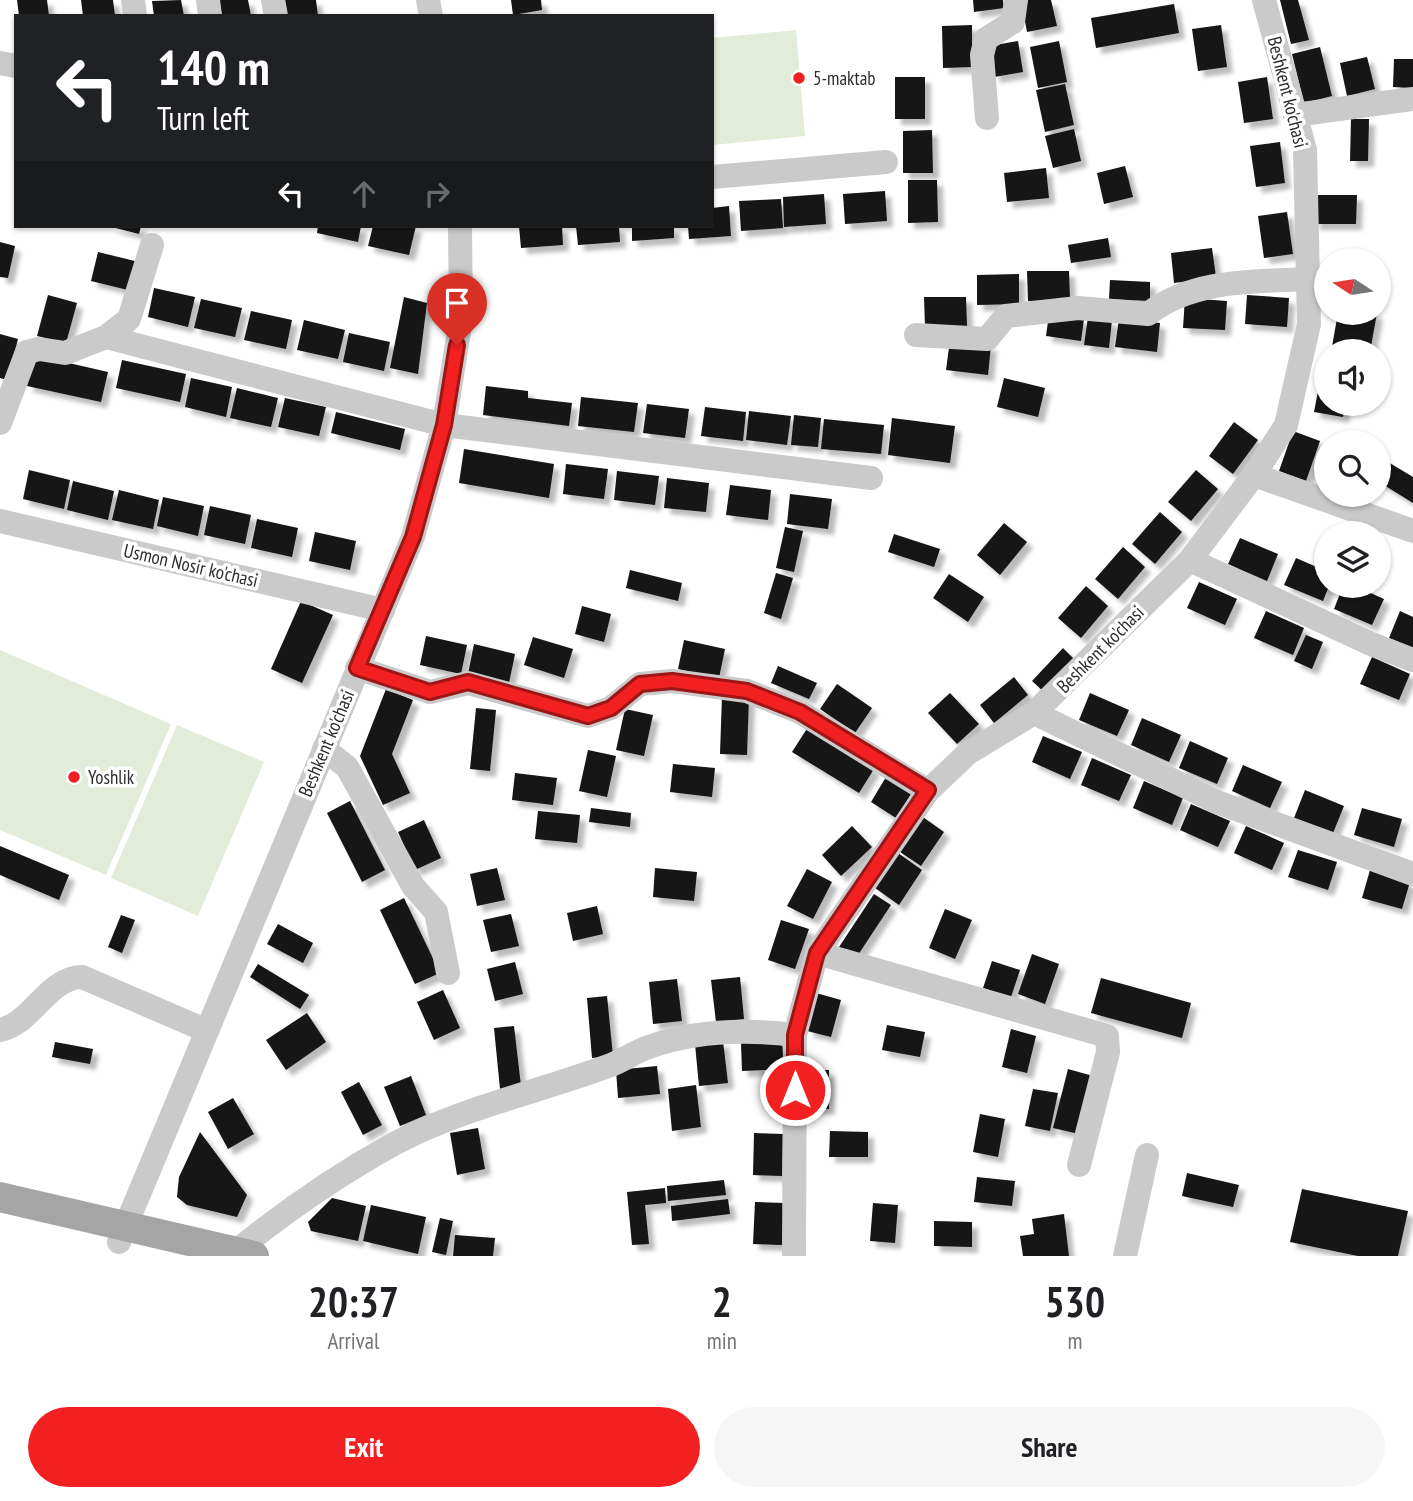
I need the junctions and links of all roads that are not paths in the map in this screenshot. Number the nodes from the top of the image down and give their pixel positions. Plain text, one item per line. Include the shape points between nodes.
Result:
1 (1016, 0) edge
2 (1264, 0) edge
3 (1413, 99) edge
4 (1295, 115) junction
5 (987, 118) dead end
6 (886, 162) dead end
7 (714, 177) edge
8 (460, 228) edge
9 (152, 245) dead end
10 (1308, 279) junction
11 (916, 335) dead end
12 (106, 337) junction
13 (0, 423) edge
14 (444, 425) junction
15 (1254, 475) junction
16 (871, 478) dead end
17 (0, 521) edge
18 (1413, 531) edge
19 (1190, 560) junction
20 (383, 610) junction
21 (1413, 660) edge
22 (357, 668) junction
23 (1034, 713) junction
24 (324, 749) junction
25 (928, 790) junction
26 (1413, 874) edge
27 (817, 953) junction
28 (448, 974) dead end
29 (0, 1030) edge
30 (205, 1030) junction
31 (795, 1035) junction
32 (1147, 1155) dead end
33 (1079, 1165) dead end
34 (0, 1197) edge
35 (0, 1215) edge
36 (122, 1234) junction
37 (240, 1255) edge
38 (176, 1256) edge
39 (794, 1256) edge
40 (1125, 1256) edge

1 - 5 street via 1013,22 986,39 982,55
2 - 4 street, Beshkent ko'chasi
3 - 4 street
4 - 10 street, Beshkent ko'chasi via 1305,150
6 - 7 street
8 - 14 street, Beshkent ko'chasi via 461,319
9 - 12 street via 129,319
10 - 11 street via 1186,291 1148,314 1078,308 1006,316 987,339
10 - 15 street, Beshkent ko'chasi via 1309,324 1286,425
12 - 13 street via 65,353 27,352
12 - 14 street
14 - 16 street
14 - 20 street, Beshkent ko'chasi via 413,537
15 - 18 street
15 - 19 street, Beshkent ko'chasi
17 - 20 street, Usmon Nosir ko'chasi
19 - 21 street
19 - 23 street, Beshkent ko'chasi
20 - 22 street, Beshkent ko'chasi
22 - 24 street, Beshkent ko'chasi
22 - 25 street via 430,692 468,682 588,716 611,708 640,684 672,681 747,691 800,712
23 - 25 street, Beshkent ko'chasi via 968,752
23 - 26 street via 1217,802
24 - 28 street via 347,767 412,886 436,912
24 - 30 street, Beshkent ko'chasi
25 - 27 street, Beshkent ko'chasi
27 - 31 street, Beshkent ko'chasi
27 - 33 street via 1107,1036 1108,1052
29 - 30 street via 20,1023 59,985 82,977
30 - 36 street, Beshkent ko'chasi
31 - 37 street via 762,1031 685,1035 475,1111 393,1144
31 - 39 street, Beshkent ko'chasi
32 - 40 street
34 - 36 main road
35 - 36 main road
36 - 37 main road
36 - 38 main road

